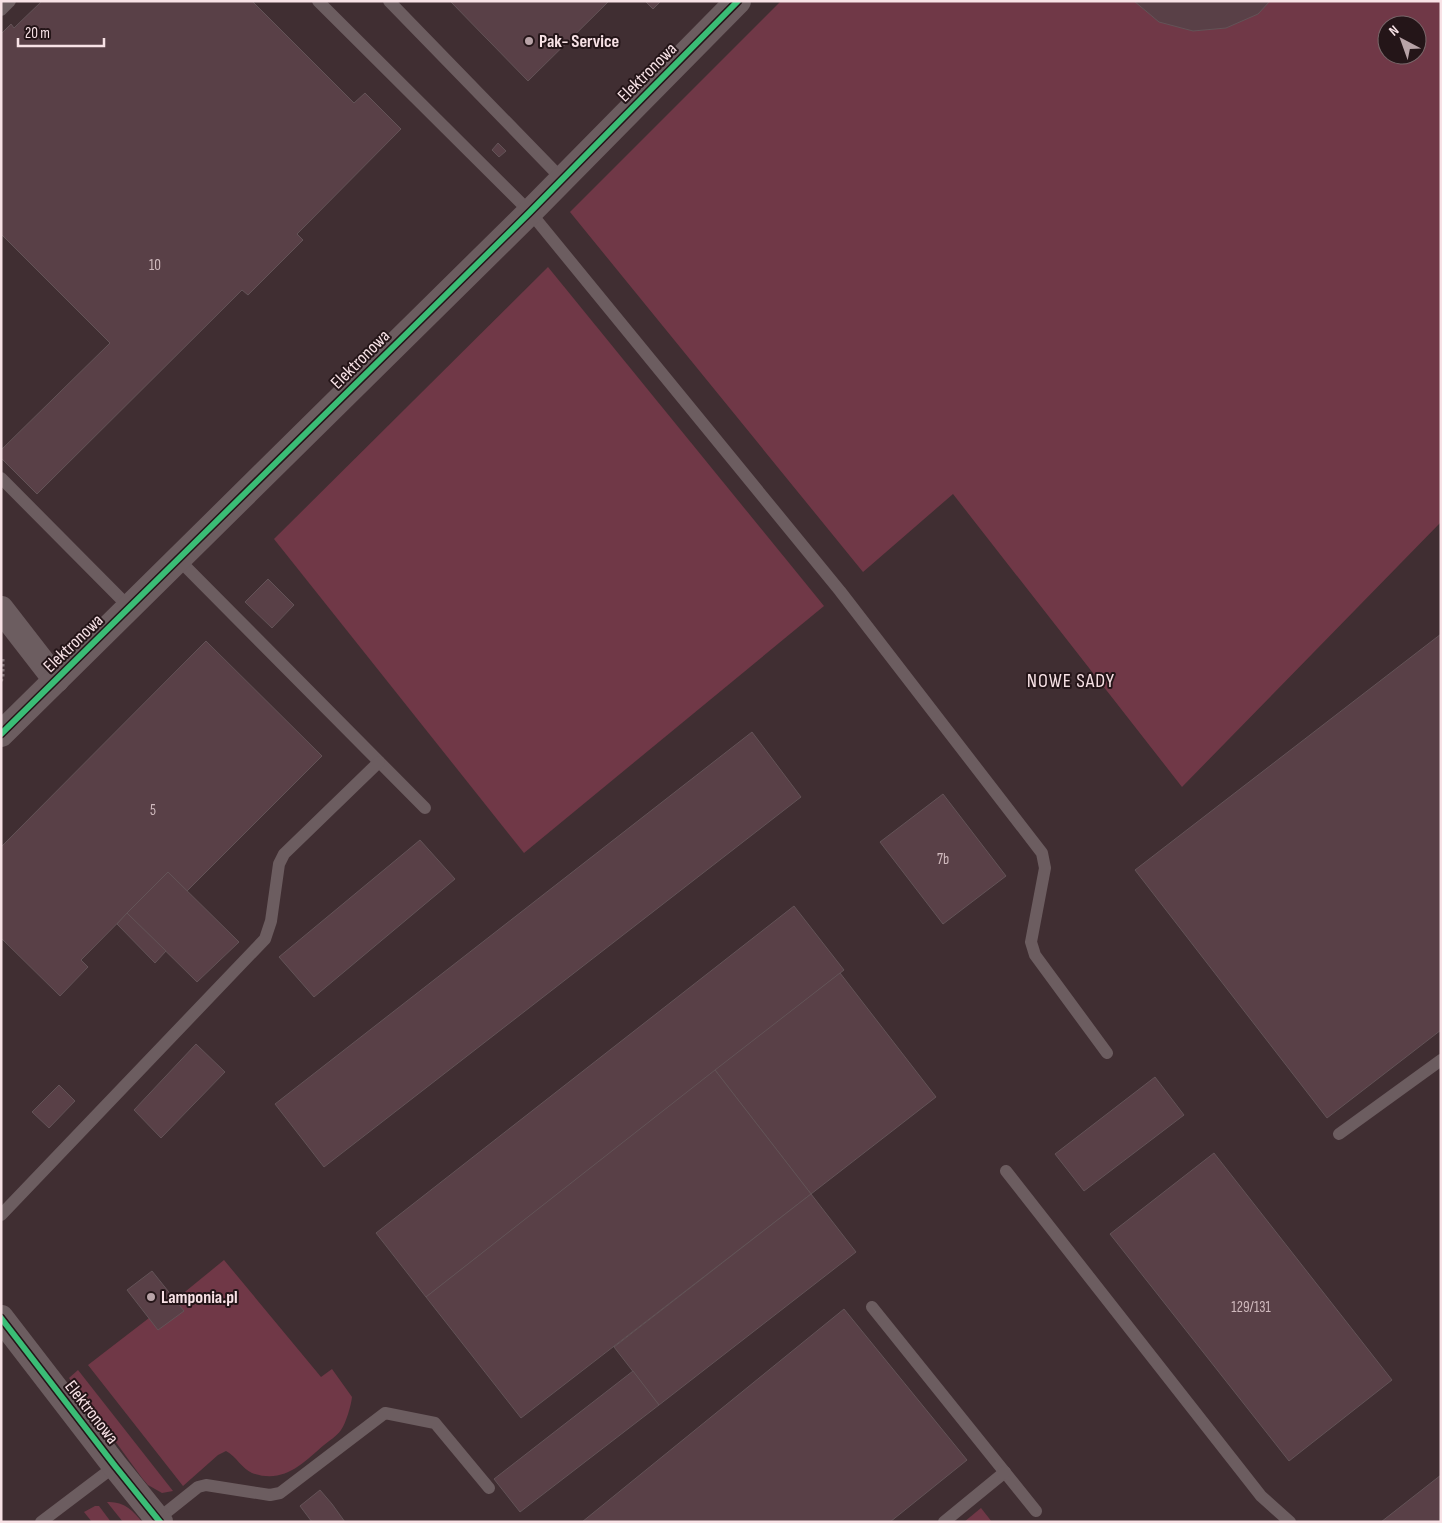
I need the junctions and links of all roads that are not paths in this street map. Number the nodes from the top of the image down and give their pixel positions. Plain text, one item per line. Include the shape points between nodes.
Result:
1 (10, 1) edge
2 (318, 1) edge
3 (389, 1) edge
4 (738, 1) edge
5 (1, 10) edge
6 (562, 179) junction
7 (530, 212) junction
8 (1, 478) edge
9 (179, 560) junction
10 (130, 608) junction
11 (1, 609) edge
12 (56, 680) junction
13 (1, 734) edge
14 (379, 762) junction
15 (425, 808) dead end
16 (1107, 1053) dead end
17 (1441, 1060) edge
18 (1339, 1134) dead end
19 (1006, 1171) dead end
20 (1, 1215) edge
21 (872, 1308) dead end
22 (1, 1318) edge
23 (115, 1466) junction
24 (1005, 1472) junction
25 (488, 1488) dead end
26 (1036, 1510) dead end
27 (159, 1521) edge
28 (41, 1522) edge
29 (944, 1522) edge
30 (1290, 1522) edge

1 - 5 lane
2 - 7 lane
3 - 6 lane
4 - 6 street, Elektronowa
6 - 7 street, Elektronowa
7 - 9 street, Elektronowa
7 - 16 lane via 840,591 1042,853 1045,868 1031,942 1035,955
8 - 10 lane
9 - 10 street, Elektronowa
9 - 14 lane
10 - 12 street, Elektronowa
11 - 12 street, Elektronowa
12 - 13 street, Elektronowa
14 - 15 lane
14 - 20 lane via 284,854 279,864 271,922 265,939
17 - 18 lane
19 - 30 lane via 1261,1496
21 - 24 lane
22 - 23 street, Elektronowa
23 - 27 street, Elektronowa
23 - 28 lane
24 - 26 lane
24 - 29 lane
25 - 27 lane via 435,1422 385,1412 280,1493 270,1495 206,1485 198,1487

